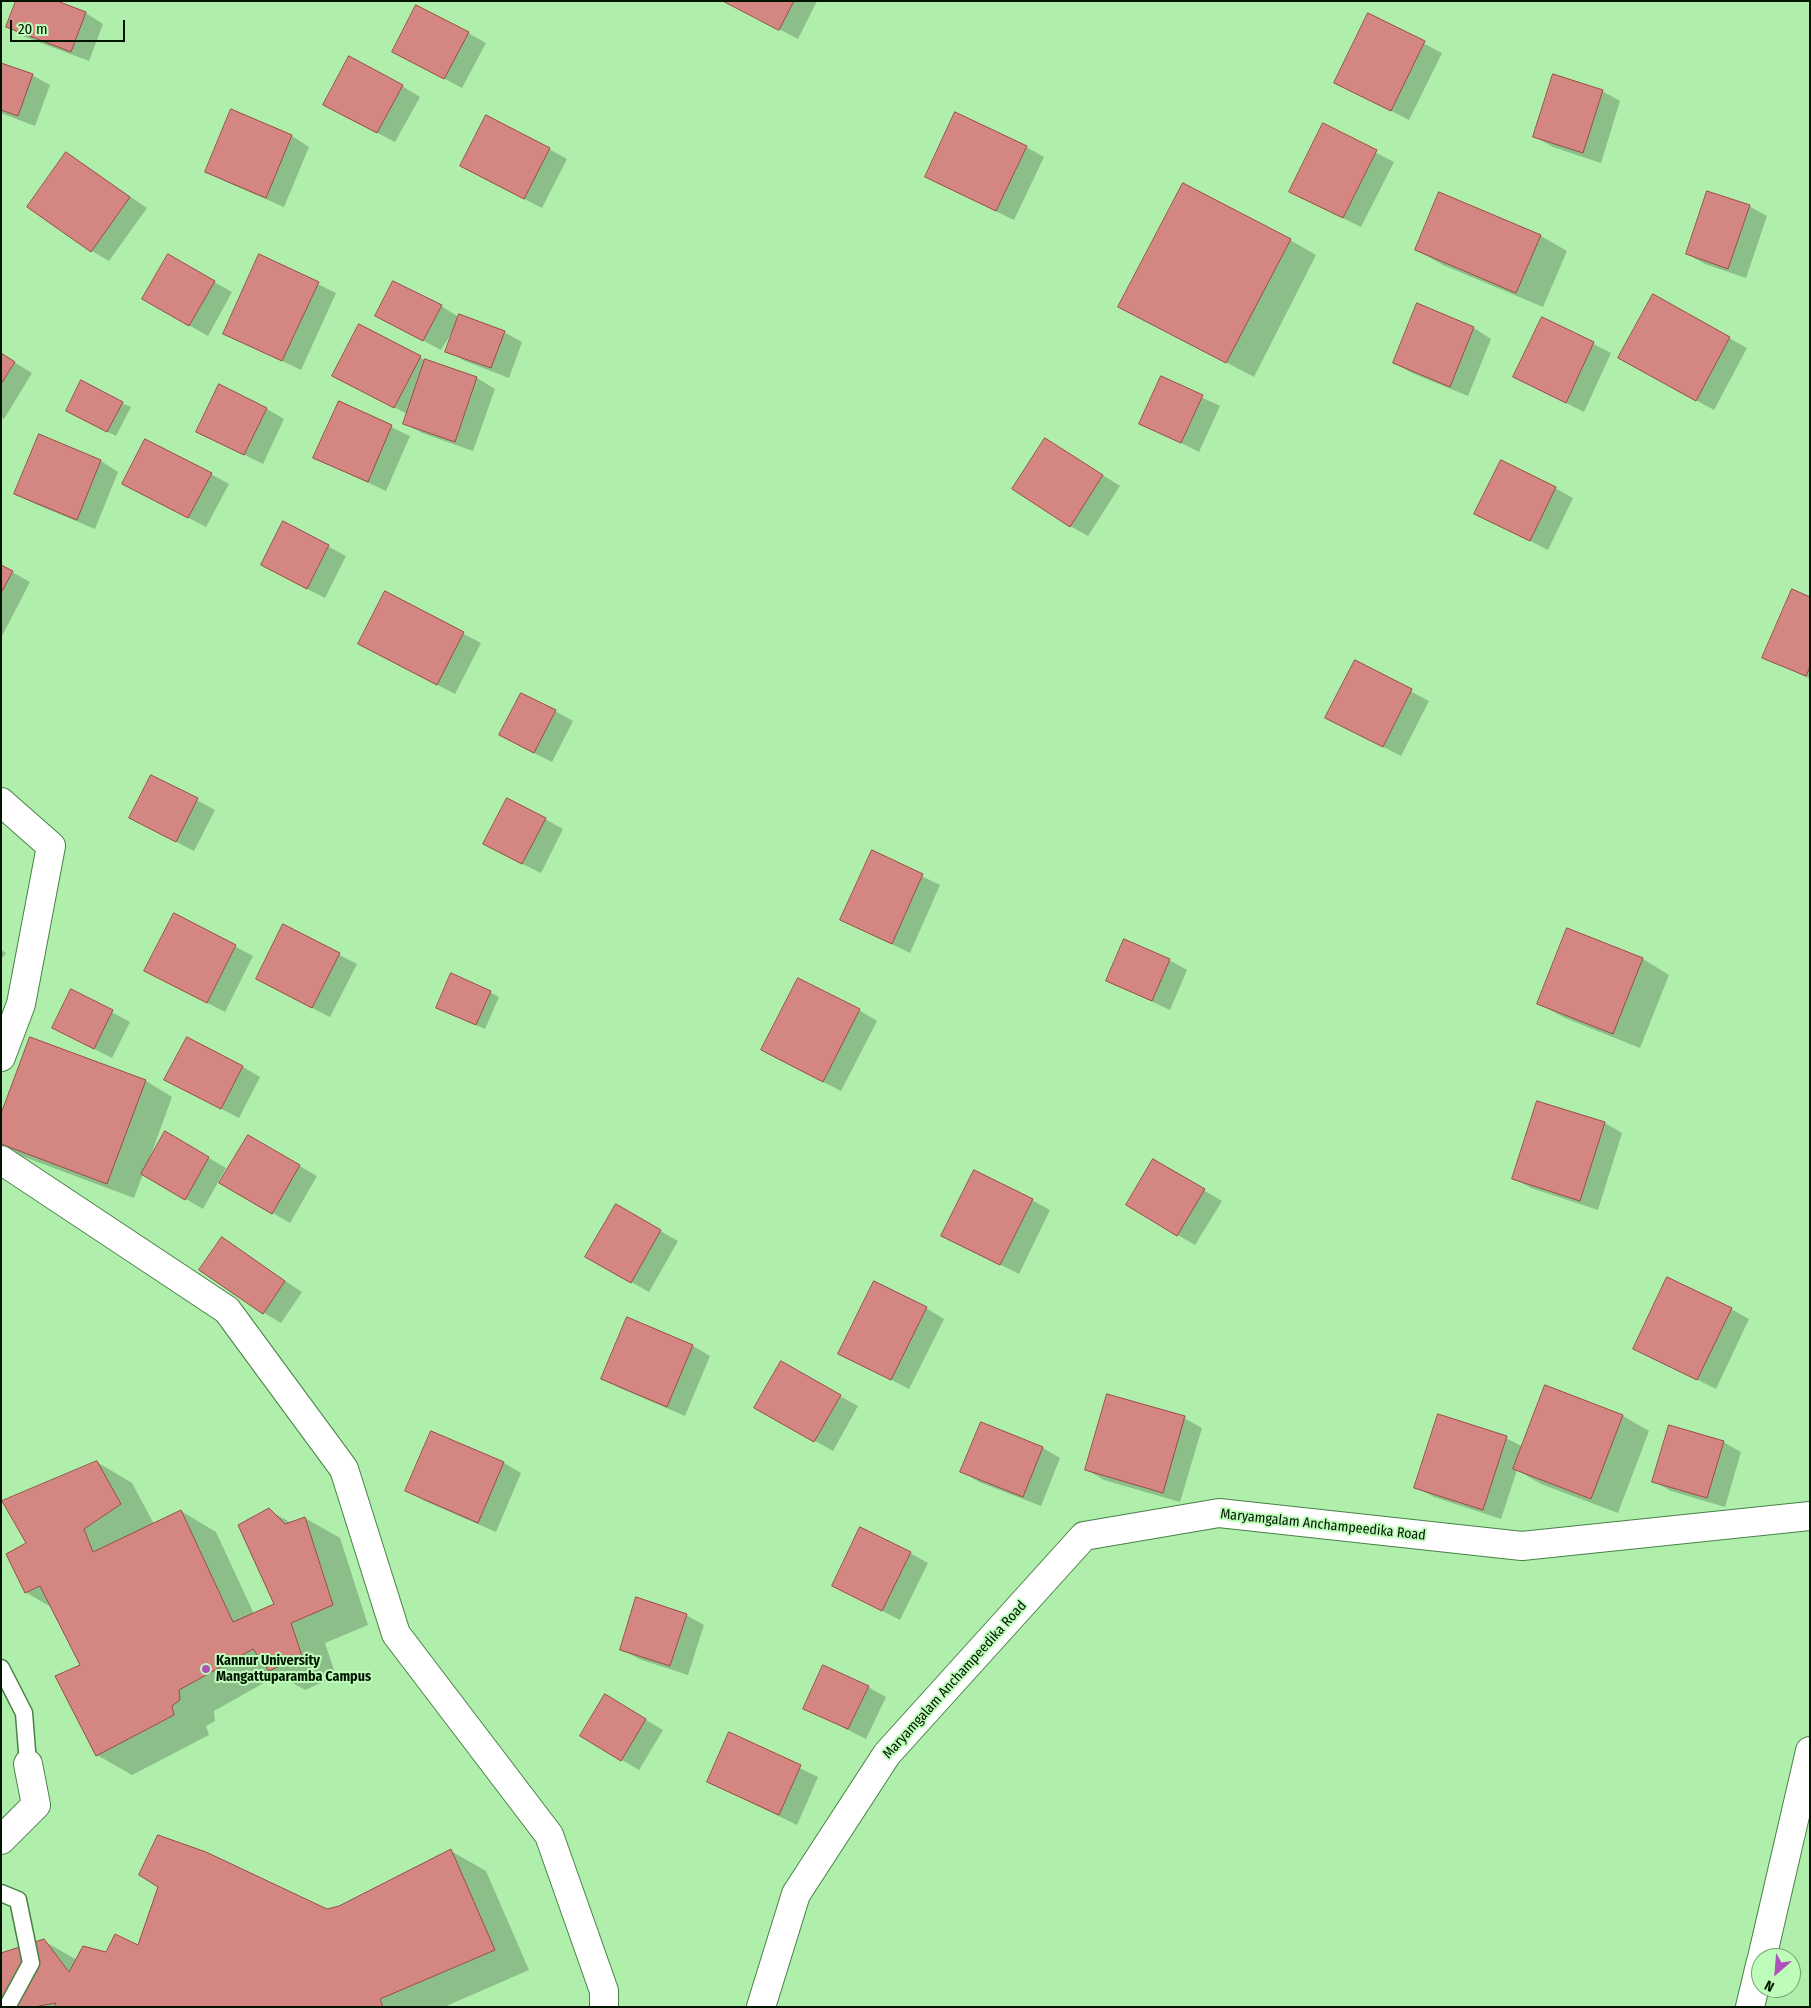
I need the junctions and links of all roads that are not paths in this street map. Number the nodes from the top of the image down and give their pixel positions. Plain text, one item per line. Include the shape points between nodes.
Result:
1 (1, 802) edge
2 (1, 1057) edge
3 (1, 1160) edge
4 (1810, 1516) edge
5 (1, 1668) edge
6 (1810, 1751) edge
7 (28, 1764) joint
8 (1, 1840) edge
9 (1, 1893) edge
10 (1764, 1948) edge
11 (7, 2007) edge
12 (604, 2007) edge
13 (761, 2007) edge

1 - 2 street via 51,846 20,1004
3 - 12 street via 227,1310 344,1469 396,1634 548,1835 604,1992
4 - 13 street, Maryamgalam Anchampeedika Road via 1522,1546 1218,1513 1084,1536 887,1754 796,1894
5 - 7 lane via 24,1713
6 - 10 street
7 - 8 street via 36,1805
9 - 11 lane via 18,1900 31,1963

